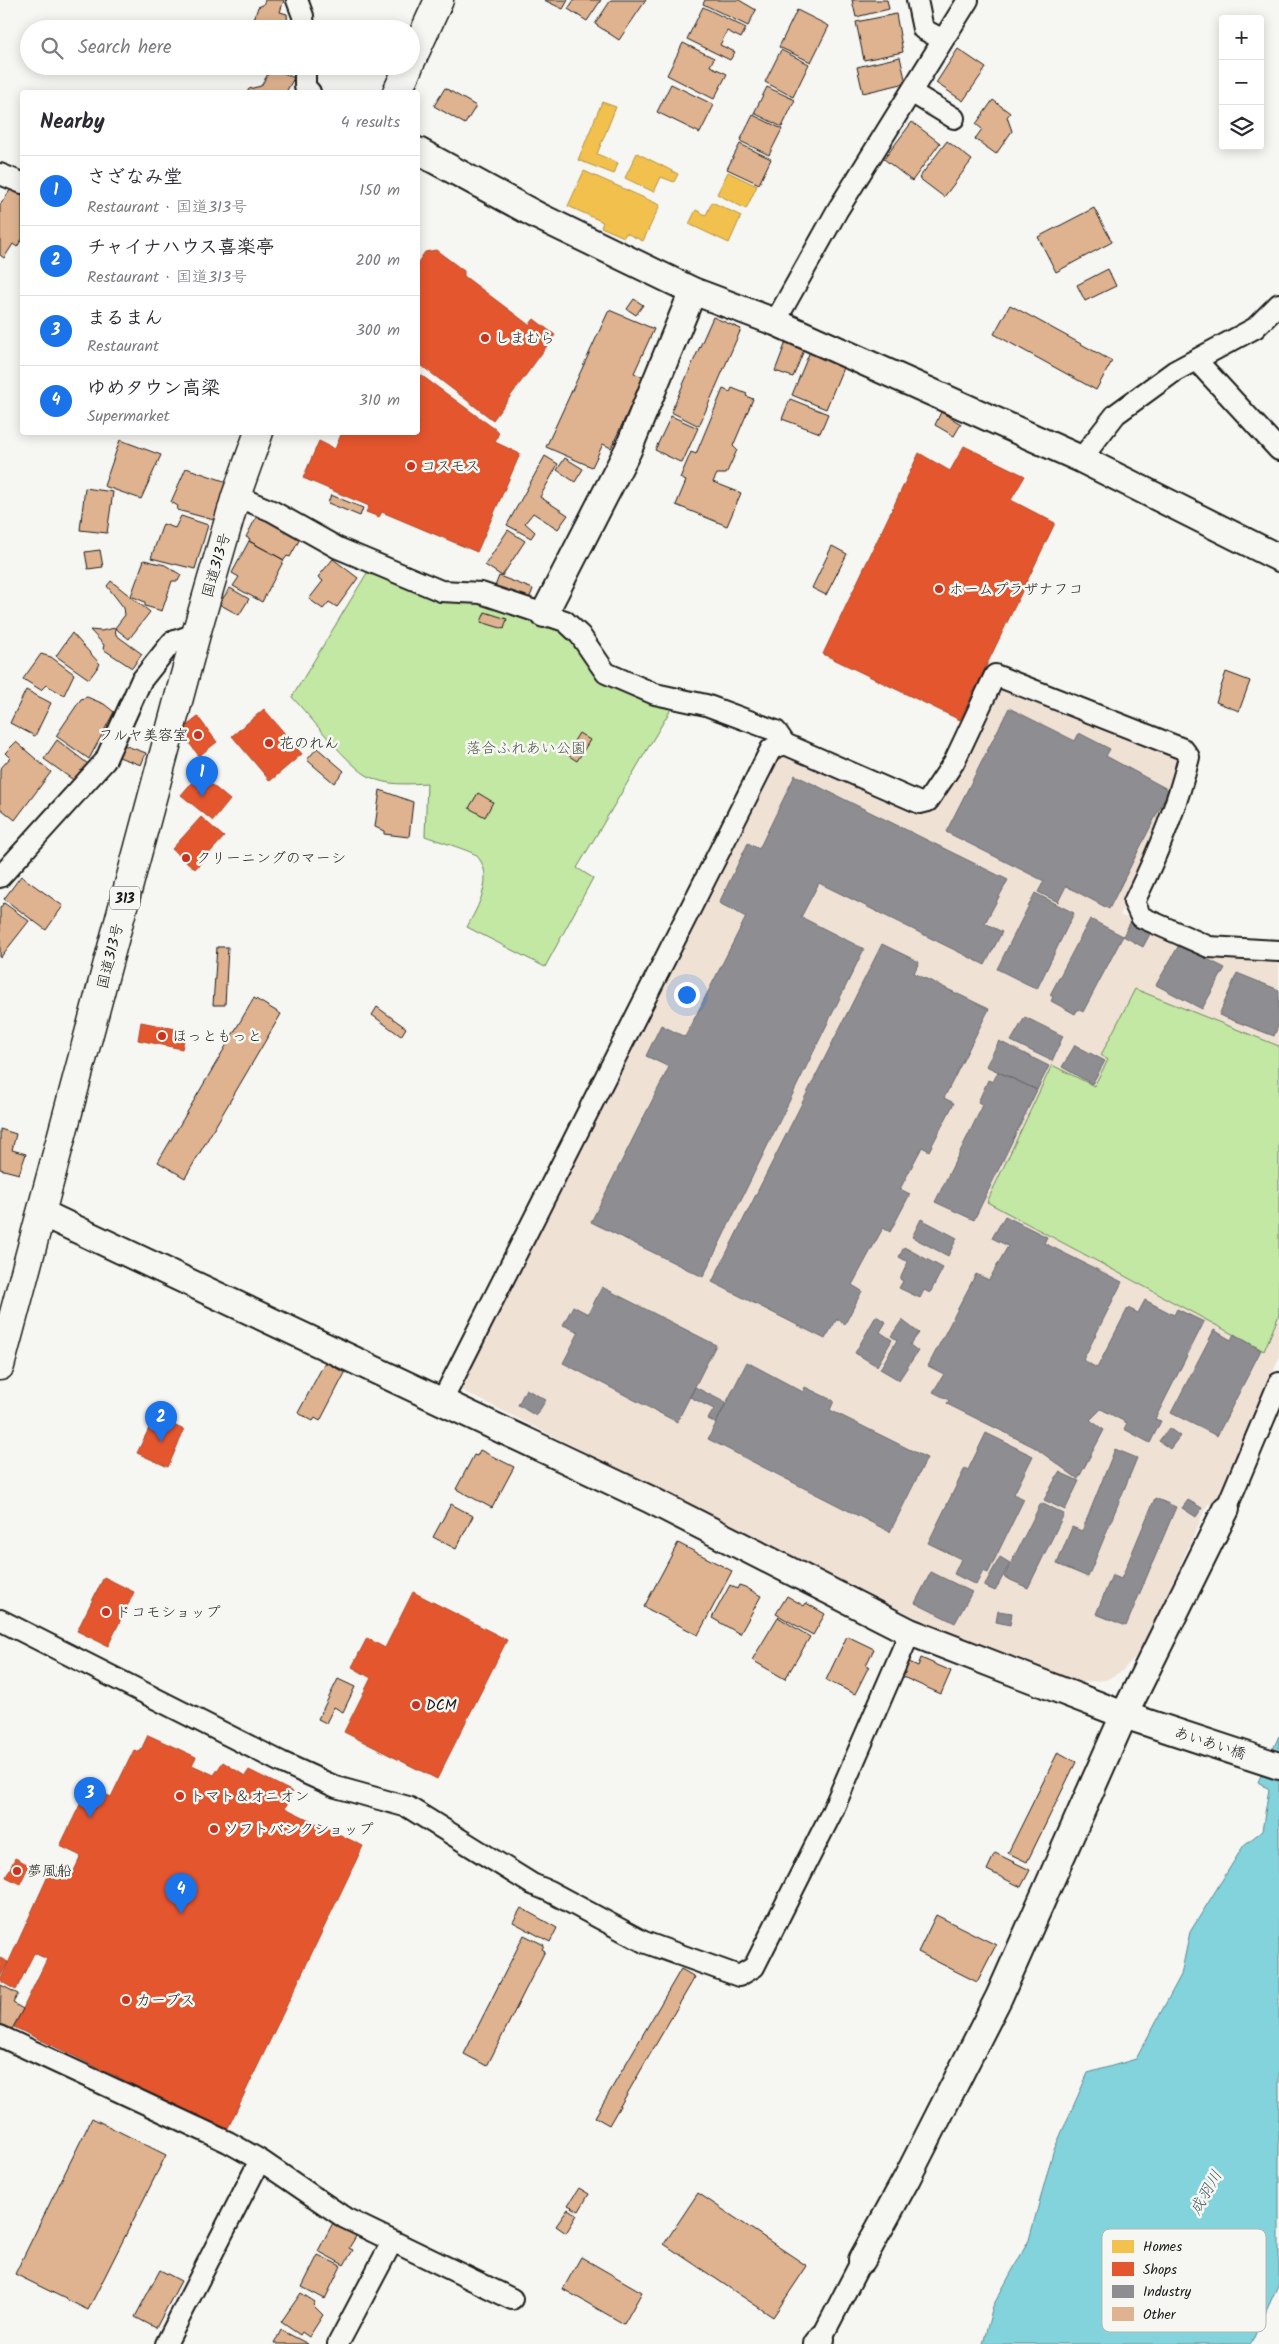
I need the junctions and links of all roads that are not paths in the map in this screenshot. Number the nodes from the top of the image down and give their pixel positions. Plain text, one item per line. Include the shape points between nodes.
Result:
1 (297, 0) edge
2 (439, 0) edge
3 (917, 0) edge
4 (968, 0) edge
5 (303, 20) edge
6 (944, 40) junction
7 (420, 41) edge
8 (304, 75) edge
9 (404, 75) edge
10 (308, 90) edge
11 (397, 90) edge
12 (911, 92) junction
13 (954, 118) dead end
14 (420, 152) edge
15 (0, 174) edge
16 (20, 182) edge
17 (693, 291) junction
18 (1279, 304) edge
19 (775, 322) junction
20 (1196, 360) junction
21 (258, 435) edge
22 (1279, 450) edge
23 (1081, 459) junction
24 (236, 496) junction
25 (1279, 558) edge
26 (544, 614) junction
27 (196, 634) junction
28 (785, 744) junction
29 (0, 877) edge
30 (1279, 951) edge
31 (42, 1213) junction
32 (0, 1366) edge
33 (1279, 1383) edge
34 (442, 1401) junction
35 (1226, 1509) joint
36 (0, 1620) edge
37 (910, 1632) junction
38 (1133, 1718) junction
39 (1279, 1766) edge
40 (0, 2036) edge
41 (260, 2160) junction
42 (392, 2242) junction
43 (862, 2260) joint
44 (512, 2299) dead end
45 (819, 2341) edge
46 (166, 2344) edge
47 (338, 2344) edge

1 - 5 street
2 - 7 highway
3 - 6 street via 923,29
4 - 6 street
6 - 12 street
8 - 10 street
9 - 11 highway
12 - 13 street
12 - 19 street via 837,211
14 - 17 street via 538,216
15 - 16 street
17 - 19 street
17 - 26 street via 628,450
18 - 20 street via 1255,328
19 - 23 street
20 - 22 street
20 - 23 street via 1175,371 1116,414
21 - 24 highway, 国道313号 / 313
23 - 25 street
24 - 26 street via 272,511 338,548 441,591 482,593
24 - 27 highway, 国道313号 / 313
26 - 28 street via 565,621 575,630 606,673 656,694 706,705 776,731
27 - 29 street via 172,642 141,681 105,761
27 - 31 highway, 国道313号 / 313
28 - 30 street via 920,803 928,801 954,762 995,675 1183,749 1189,757 1181,790 1157,856 1134,902 1141,917 1209,948
28 - 34 street via 771,749
31 - 32 highway, 国道313号 / 313
31 - 34 street, あいあい橋
33 - 35 street
34 - 37 street, あいあい橋 via 649,1499
35 - 38 street
36 - 37 street via 336,1787 408,1808 532,1884 644,1942 739,1976 754,1967 795,1888 832,1812
37 - 38 street, あいあい橋
38 - 39 street, あいあい橋
38 - 43 street via 999,1997
40 - 41 street
41 - 42 street via 345,2218
41 - 46 street
42 - 44 street
42 - 47 street
43 - 45 street

